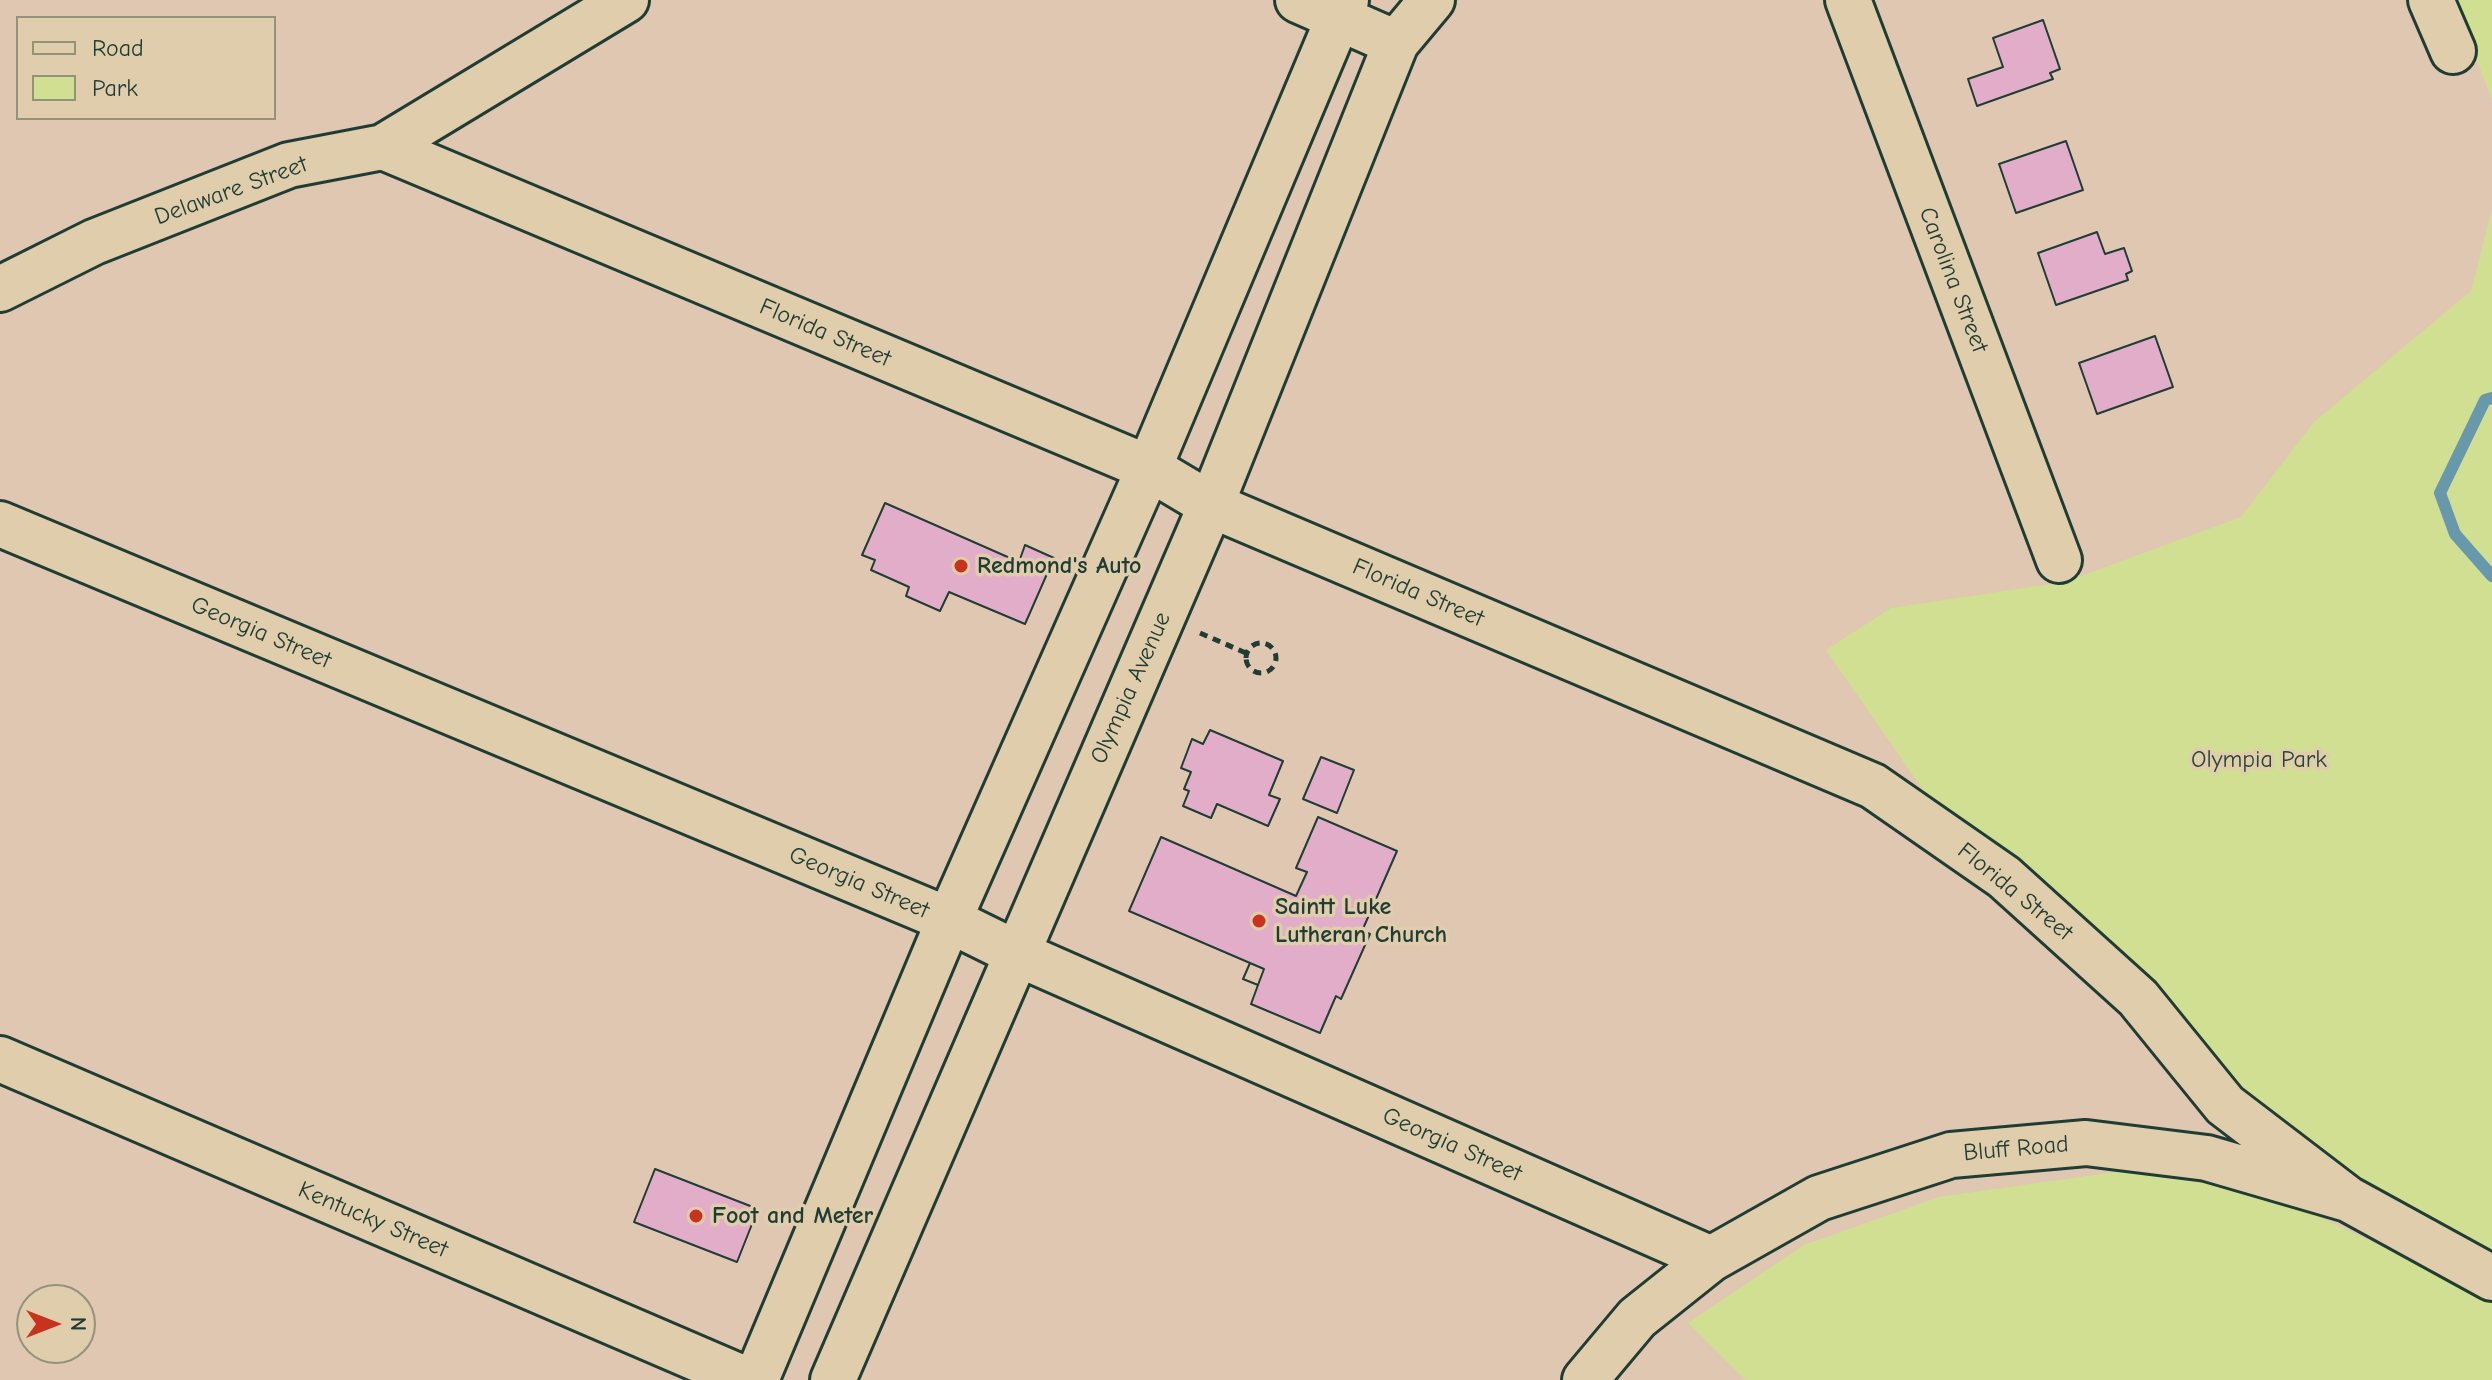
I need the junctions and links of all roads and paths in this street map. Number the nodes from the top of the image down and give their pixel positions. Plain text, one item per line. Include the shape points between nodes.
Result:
1 (626, 0) edge
2 (1298, 0) edge
3 (1432, 0) edge
4 (1848, 0) edge
5 (2431, 0) edge
6 (1342, 9) edge
7 (1396, 43) junction
8 (2453, 51) dead end
9 (383, 147) junction
10 (0, 289) edge
11 (1149, 468) junction
12 (1211, 505) junction
13 (0, 524) edge
14 (2059, 560) dead end
15 (1163, 616) junction
16 (1247, 653) junction
17 (949, 920) junction
18 (1016, 953) junction
19 (0, 1059) edge
20 (2348, 1199) junction
21 (1711, 1259) junction
22 (2492, 1278) edge
23 (747, 1380) edge
24 (756, 1380) edge
25 (833, 1380) edge
26 (1585, 1380) edge

1 - 9 street, Delaware Street
2 - 6 street
3 - 7 street, Olympia Avenue
4 - 14 street, Carolina Street
5 - 8 street
6 - 7 street
6 - 11 street
7 - 12 street, Olympia Avenue
9 - 10 street, Delaware Street via 289,165 94,242
9 - 11 street, Florida Street
11 - 12 street, Florida Street
11 - 17 street
12 - 15 street, Olympia Avenue
12 - 20 street, Florida Street via 1873,786 2004,877 2138,998 2225,1105
13 - 17 street, Georgia Street
15 - 16 path
15 - 18 street, Olympia Avenue
16 - 16 path via 1253,645 1269,645 1276,658 1273,667 1256,673 1246,663
17 - 18 street, Georgia Street
17 - 24 street
18 - 21 street, Georgia Street
18 - 25 street, Olympia Avenue
19 - 23 street, Kentucky Street
20 - 21 street, Bluff Road via 2207,1158 2086,1143 1951,1155 1819,1198
20 - 22 street, Bluff Road
21 - 26 street, Bluff Road via 1637,1318

